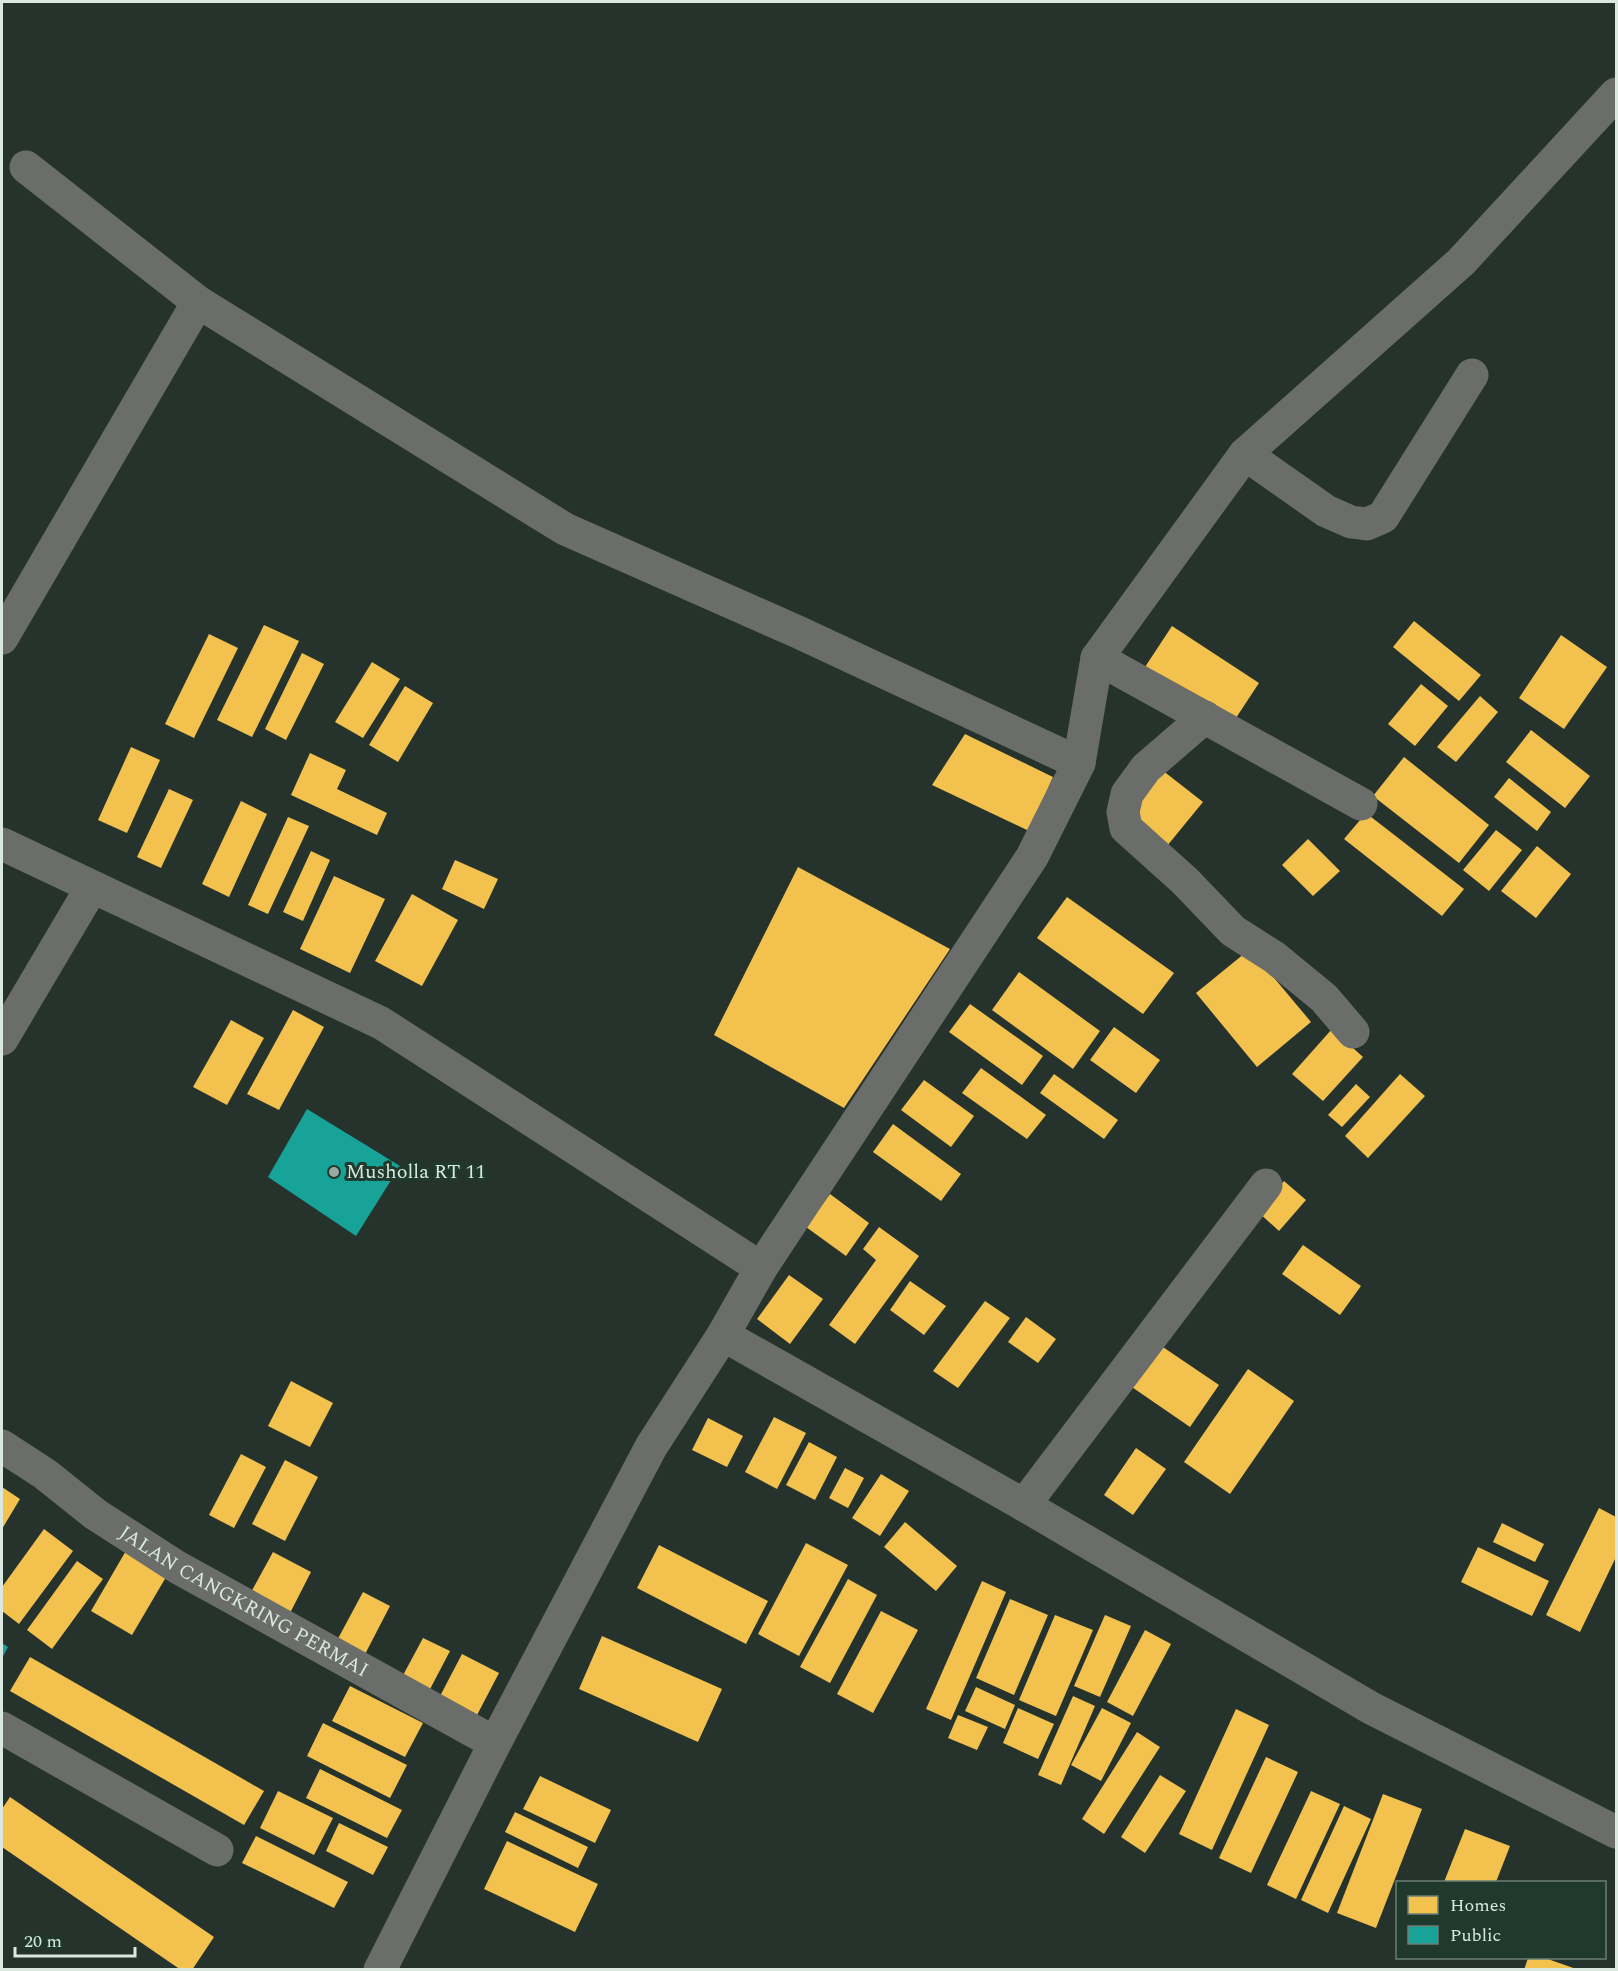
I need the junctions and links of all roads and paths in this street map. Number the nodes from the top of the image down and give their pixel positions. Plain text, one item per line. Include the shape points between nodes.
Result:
1 (1617, 94) edge
2 (26, 168) dead end
3 (198, 302) junction
4 (1472, 375) dead end
5 (1245, 454) junction
6 (2, 638) edge
7 (1097, 658) junction
8 (1205, 717) junction
9 (1079, 763) junction
10 (1361, 804) dead end
11 (2, 844) edge
12 (92, 887) junction
13 (1353, 1032) dead end
14 (2, 1039) edge
15 (1266, 1185) dead end
16 (761, 1268) junction
17 (723, 1335) junction
18 (2, 1446) edge
19 (1024, 1505) junction
20 (2, 1728) edge
21 (495, 1743) junction
22 (1617, 1833) edge
23 (217, 1850) dead end
24 (380, 1970) edge

1 - 5 street via 1461,262
2 - 3 street
3 - 6 street
3 - 9 street via 565,529
4 - 5 street via 1383,518 1367,524 1326,511
5 - 7 street
7 - 8 street
7 - 9 street
8 - 10 street
8 - 13 street via 1146,768 1127,794 1123,813 1126,828 1185,880 1233,931 1274,957 1324,998
9 - 16 street via 1032,857
11 - 12 street
12 - 14 street
12 - 16 street via 381,1023
15 - 19 street
16 - 17 street
17 - 19 street
17 - 21 street via 651,1448
18 - 21 street, JALAN CANGKRING PERMAI via 95,1514 177,1567
19 - 22 street via 1371,1708
20 - 23 street
21 - 24 street

